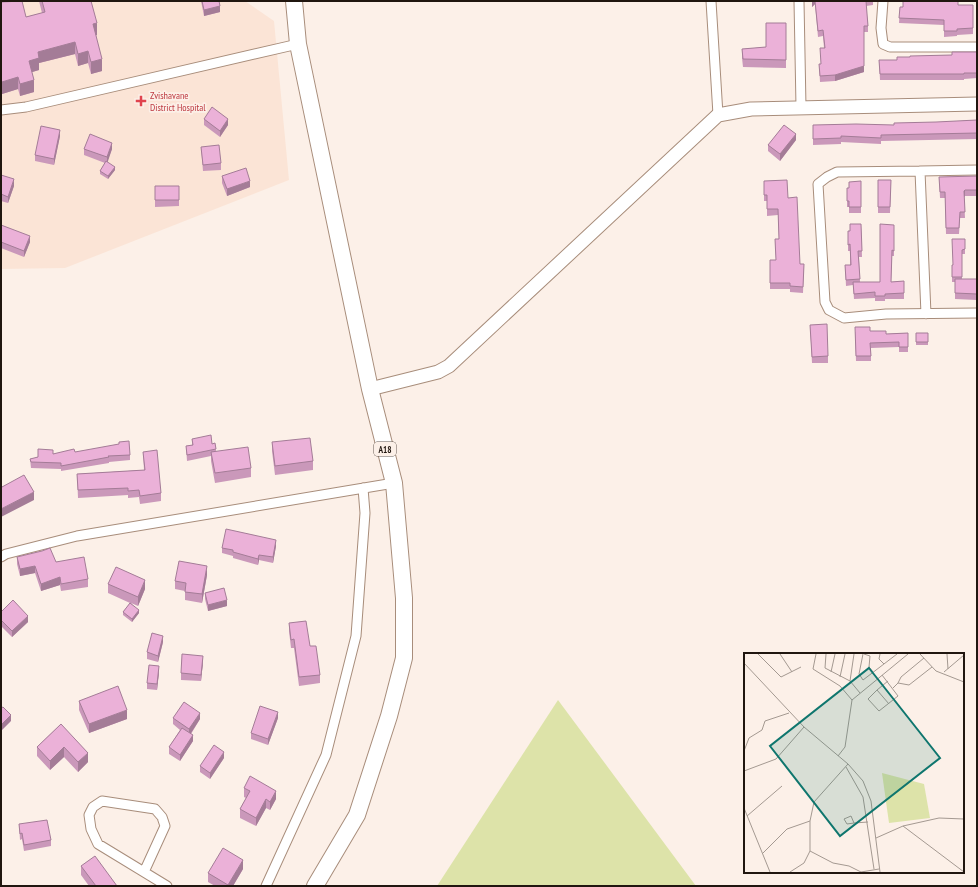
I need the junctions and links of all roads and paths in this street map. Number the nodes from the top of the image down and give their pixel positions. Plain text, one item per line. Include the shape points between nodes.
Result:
1 (294, 1) edge
2 (711, 1) edge
3 (799, 1) edge
4 (883, 1) edge
5 (298, 44) junction
6 (977, 47) edge
7 (977, 104) edge
8 (802, 107) junction
9 (1, 110) edge
10 (718, 114) junction
11 (977, 170) edge
12 (920, 171) junction
13 (977, 313) edge
14 (926, 314) junction
15 (370, 389) junction
16 (394, 483) junction
17 (363, 488) junction
18 (1, 557) edge
19 (144, 872) junction
20 (167, 886) edge
21 (266, 886) edge
22 (315, 886) edge

1 - 5 highway, A18
2 - 10 street
3 - 8 street
4 - 6 street via 883,44 890,47
5 - 9 street via 26,107
5 - 15 highway, A18
7 - 8 street
8 - 10 street via 751,108
10 - 15 street via 449,366 438,372
11 - 12 street
12 - 14 street
12 - 14 street via 837,172 818,184 825,302 830,310 844,318
13 - 14 street
15 - 16 highway, A18
16 - 17 street
16 - 22 highway, A18 via 404,598 404,658 389,716 357,815
17 - 18 street via 77,536
17 - 21 street via 364,513 356,636 326,755
19 - 19 street via 98,844 91,829 89,815 93,807 102,801 155,809 162,817 165,826
19 - 20 street

